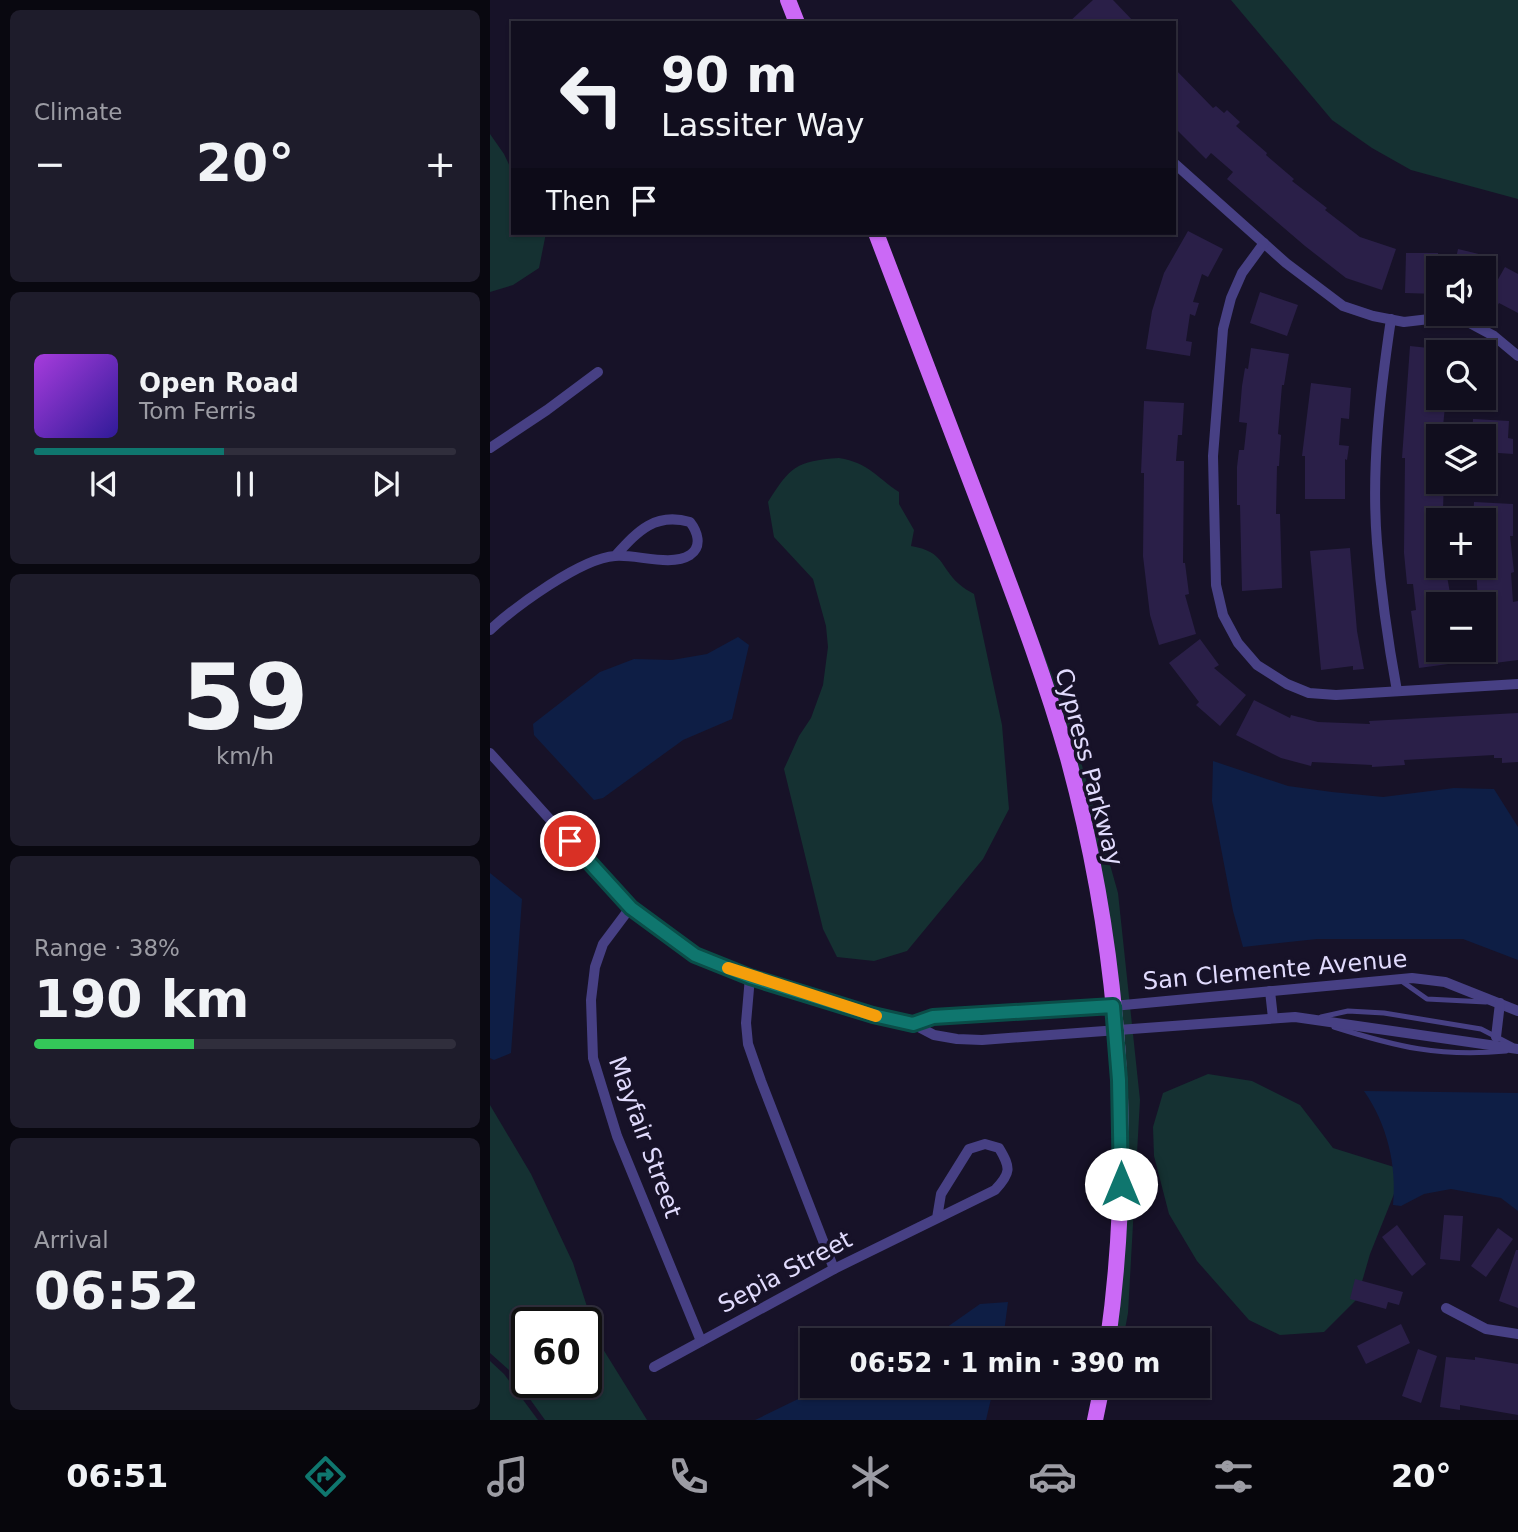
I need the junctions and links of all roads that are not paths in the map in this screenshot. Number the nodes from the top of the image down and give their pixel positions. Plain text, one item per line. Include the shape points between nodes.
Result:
1 (788, 0) edge
2 (796, 21) edge
3 (1176, 165) edge
4 (877, 235) edge
5 (1264, 243) junction
6 (1391, 319) junction
7 (1518, 356) edge
8 (597, 372) dead end
9 (490, 448) edge
10 (617, 555) junction
11 (490, 630) edge
12 (1518, 684) edge
13 (1397, 691) junction
14 (490, 752) edge
15 (631, 908) junction
16 (750, 977) junction
17 (1398, 979) junction
18 (1270, 991) junction
19 (1500, 1003) junction
20 (1113, 1006) junction
21 (1518, 1011) edge
22 (1273, 1018) junction
23 (1311, 1019) junction
24 (913, 1024) junction
25 (1115, 1029) junction
26 (1496, 1037) junction
27 (1518, 1049) edge
28 (937, 1217) junction
29 (834, 1269) junction
30 (1446, 1308) dead end
31 (1109, 1328) edge
32 (1518, 1334) edge
33 (701, 1341) junction
34 (654, 1367) dead end
35 (1100, 1398) edge
36 (1096, 1420) edge

1 - 2 main road
3 - 5 street
4 - 20 main road, Cypress Parkway via 1044,680 1090,851
5 - 6 street via 1343,306
5 - 13 street via 1242,274 1223,330 1213,456 1216,585 1223,615 1257,665 1287,684 1309,693 1336,695
6 - 7 street via 1468,322
6 - 13 street via 1376,453 1377,541
8 - 9 street
10 - 10 street via 681,559 698,544 696,531 690,522 675,517 658,520 634,535
10 - 11 street via 599,559 536,593
12 - 13 street
14 - 15 street, San Clemente Avenue
15 - 16 street, San Clemente Avenue via 695,955
15 - 33 street, Mayfair Street via 603,944 595,967 593,1058 617,1136
16 - 24 street, San Clemente Avenue
16 - 29 street via 748,1044
17 - 18 street, San Clemente Avenue
17 - 19 street, San Clemente Avenue via 1445,982
17 - 19 lane via 1427,999
18 - 20 street, San Clemente Avenue
18 - 22 street
19 - 21 street, San Clemente Avenue
19 - 26 street
20 - 24 street, San Clemente Avenue via 933,1017
20 - 25 main road, Cypress Parkway
22 - 23 street, San Clemente Avenue
22 - 25 street, San Clemente Avenue
23 - 26 lane via 1348,1011 1384,1013 1481,1029
23 - 27 street, San Clemente Avenue
24 - 25 street, San Clemente Avenue via 934,1035 982,1040
25 - 31 main road, Cypress Parkway via 1121,1184
26 - 27 lane
28 - 28 street, Sepia Street via 995,1191 1006,1178 1008,1163 999,1148 985,1144 969,1149 941,1194
28 - 29 street, Sepia Street
29 - 33 street, Sepia Street
30 - 32 street via 1486,1329
33 - 34 street, Sepia Street
35 - 36 main road

